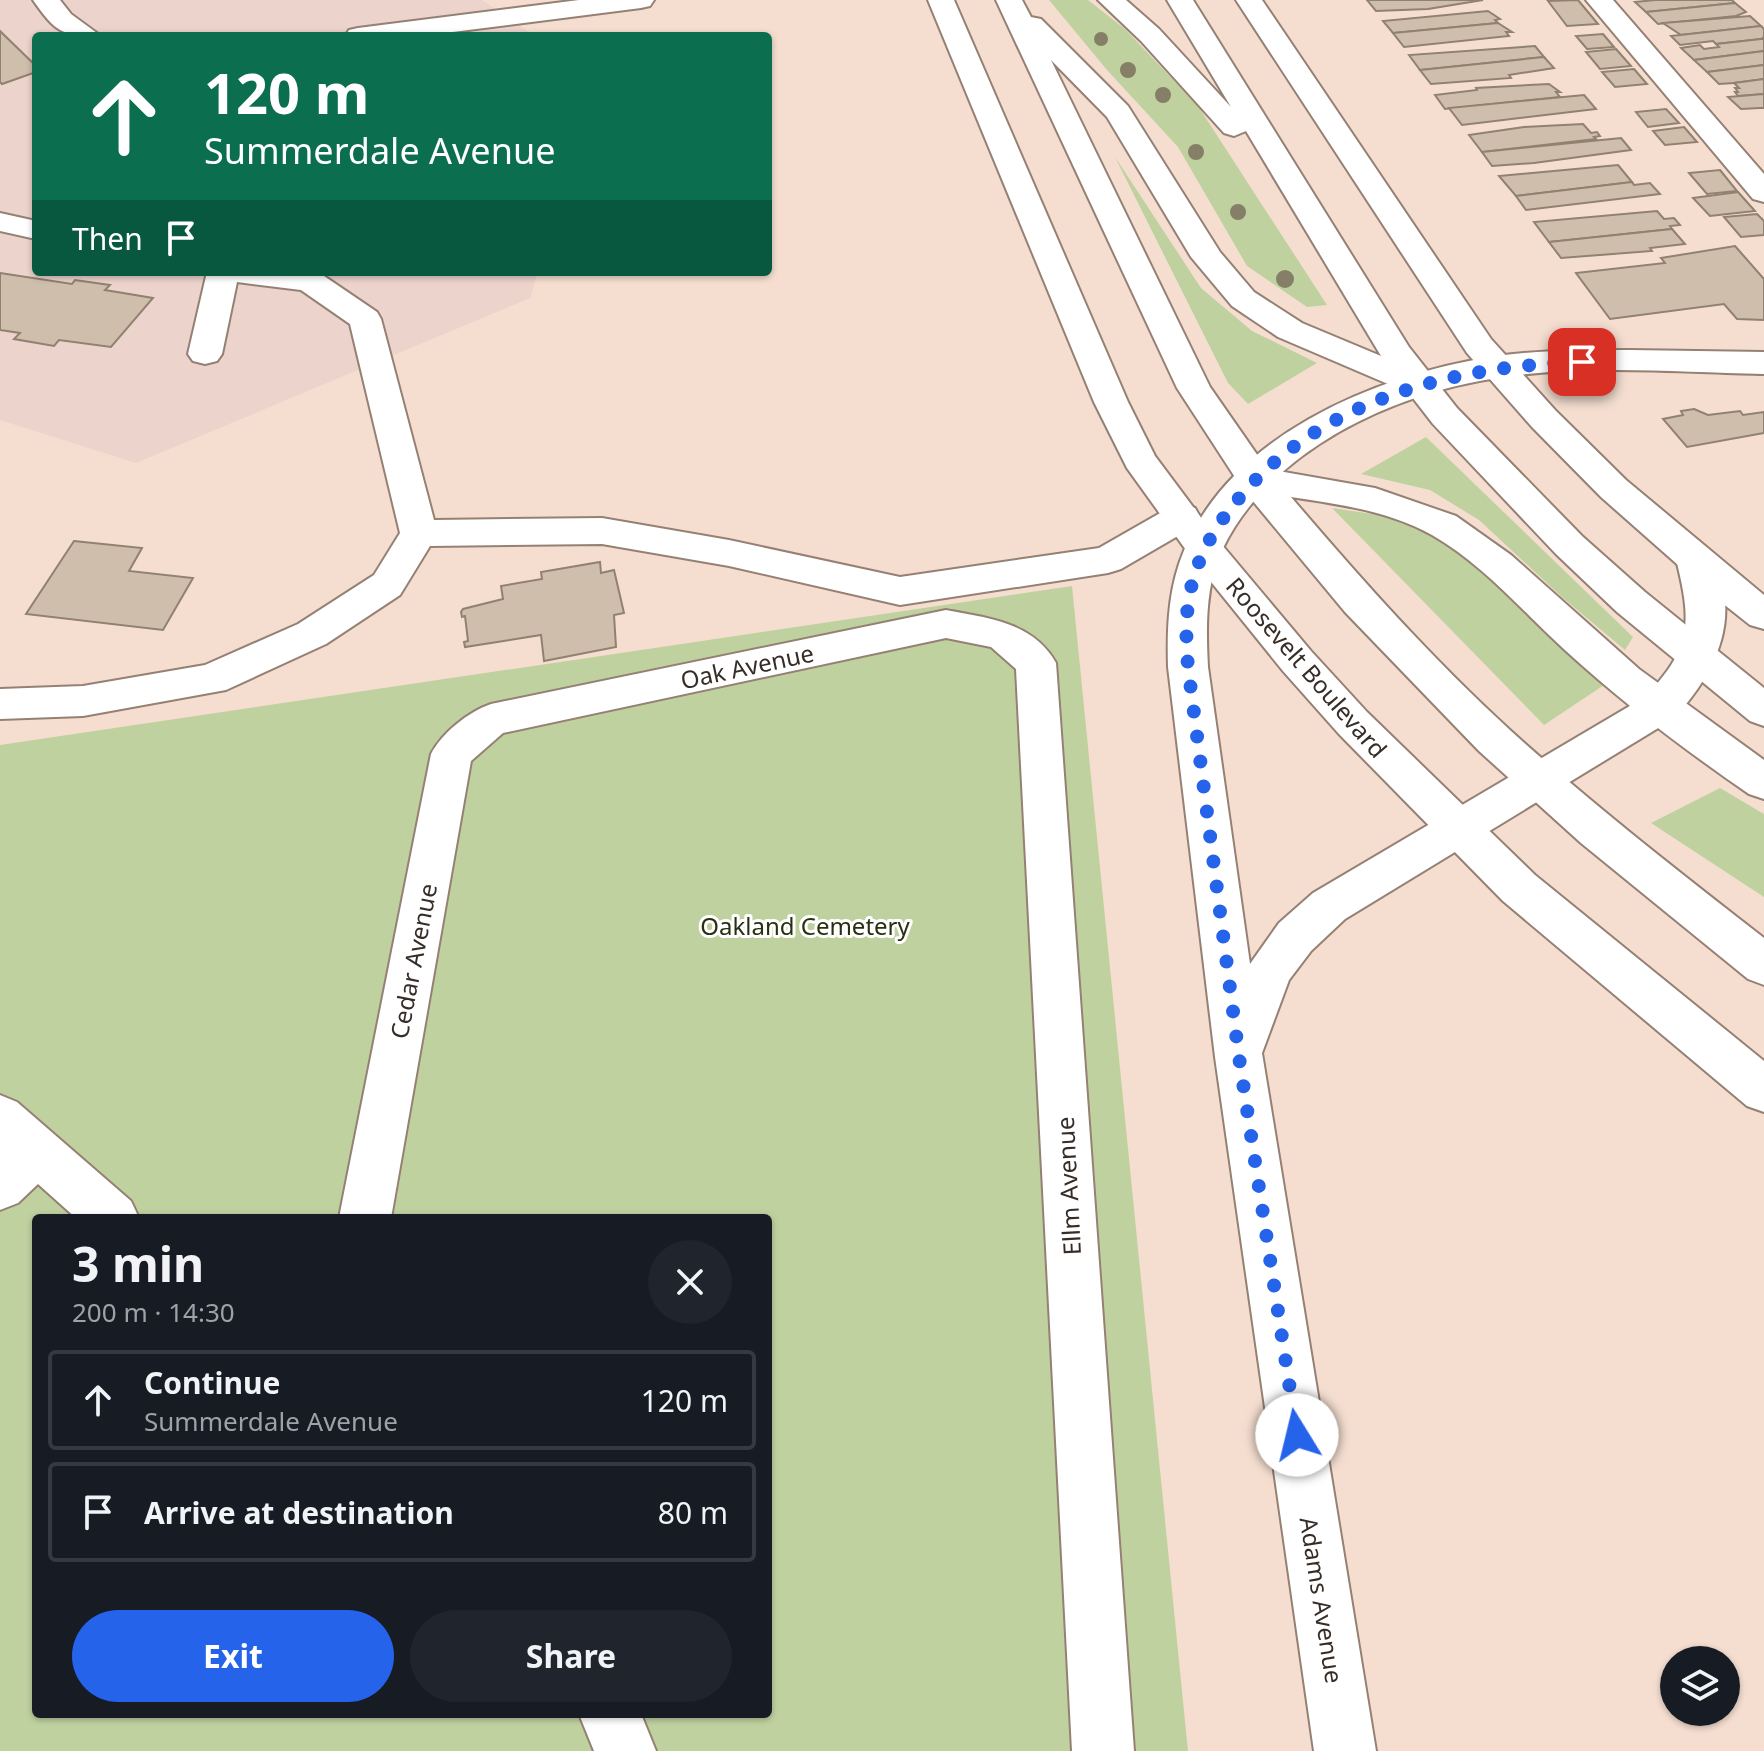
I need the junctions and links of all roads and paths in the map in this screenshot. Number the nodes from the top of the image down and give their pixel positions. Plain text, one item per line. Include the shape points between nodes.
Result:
1 (46, 0) edge
2 (641, 0) edge
3 (941, 0) edge
4 (1111, 0) edge
5 (1180, 0) edge
6 (1249, 0) edge
7 (1599, 0) edge
8 (1010, 2) edge
9 (82, 32) edge
10 (389, 32) edge
11 (1764, 193) edge
12 (1301, 200) junction
13 (0, 222) edge
14 (32, 229) edge
15 (222, 276) edge
16 (268, 276) edge
17 (205, 354) dead end
18 (1764, 363) edge
19 (1497, 367) junction
20 (1420, 385) junction
21 (1255, 479) junction
22 (1193, 532) junction
23 (419, 533) junction
24 (1695, 559) junction
25 (1764, 615) edge
26 (1003, 635) joint
27 (1699, 659) junction
28 (0, 704) edge
29 (1659, 708) junction
30 (1764, 710) edge
31 (491, 720) joint
32 (1538, 780) junction
33 (1764, 782) edge
34 (1456, 828) junction
35 (1764, 965) edge
36 (1239, 1057) junction
37 (1764, 1090) edge
38 (0, 1118) edge
39 (38, 1152) junction
40 (0, 1186) edge
41 (108, 1214) edge
42 (366, 1214) edge
43 (612, 1718) edge
44 (625, 1751) edge
45 (1103, 1751) edge
46 (1345, 1751) edge

1 - 9 main road via 62,20
2 - 10 main road
3 - 22 main road, Roosevelt Boulevard via 1111,402 1140,460
4 - 12 main road via 1150,35
5 - 12 main road
6 - 19 main road
7 - 11 main road
8 - 20 main road via 1118,112 1207,257 1243,299 1290,330
8 - 21 main road via 1194,388
12 - 20 main road
13 - 14 main road
15 - 17 main road
16 - 23 main road via 310,281 365,319
18 - 19 main road
19 - 20 main road
19 - 24 main road via 1593,468
20 - 21 main road via 1329,422
20 - 27 main road via 1473,448 1569,545
21 - 22 main road via 1227,512
21 - 29 main road via 1377,501 1441,524 1488,555
21 - 32 main road via 1423,670
22 - 23 main road via 1108,560 900,591 602,531
22 - 34 main road, Roosevelt Boulevard via 1297,661
22 - 36 main road, Adams Avenue via 1188,667
23 - 28 main road via 387,585 312,634 212,679 83,701
24 - 25 main road
24 - 27 main road via 1705,597
26 - 31 main road, Oak Avenue via 946,624
26 - 45 main road, Ellm Avenue via 1036,663
27 - 29 main road
27 - 30 main road
29 - 32 main road
29 - 33 main road
31 - 42 main road, Cedar Avenue via 452,754
32 - 34 main road
32 - 35 main road
34 - 36 main road via 1329,906 1294,936 1268,967
34 - 37 main road, Roosevelt Boulevard via 1576,938
36 - 46 main road, Adams Avenue
38 - 39 main road
39 - 40 main road
39 - 41 main road
43 - 44 main road

